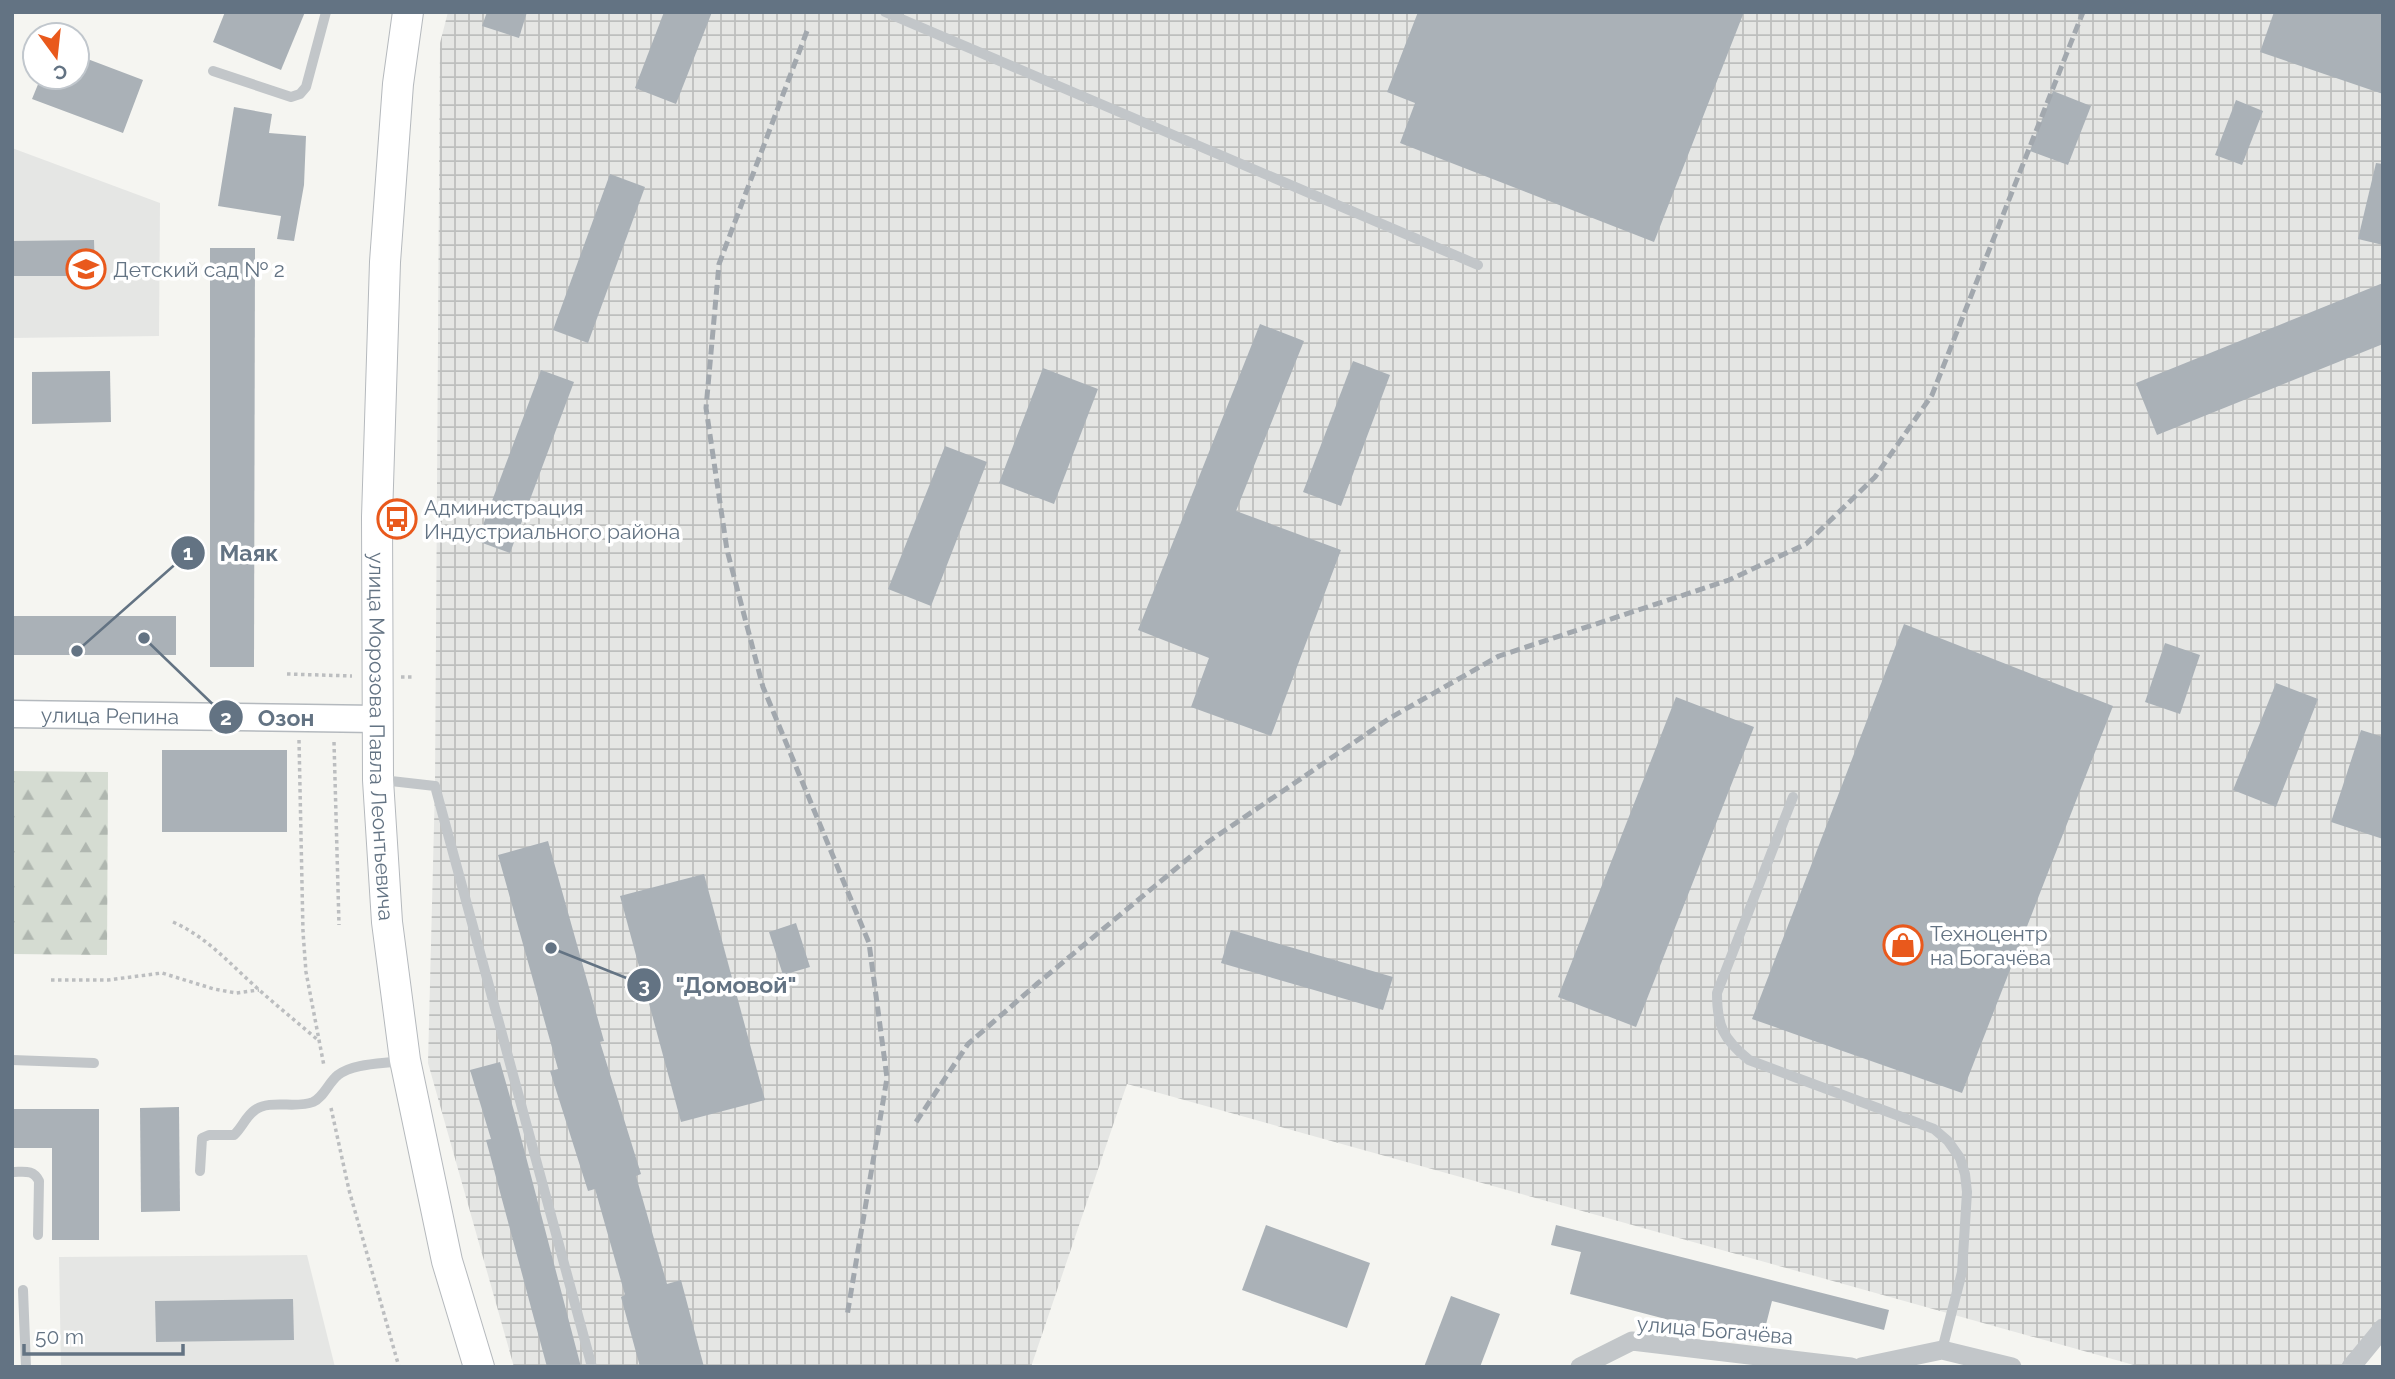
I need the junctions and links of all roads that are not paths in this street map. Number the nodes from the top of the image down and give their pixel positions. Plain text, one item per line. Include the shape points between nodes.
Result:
1 (326, 12) edge
2 (408, 12) edge
3 (885, 12) edge
4 (212, 71) dead end
5 (1478, 265) dead end
6 (12, 714) edge
7 (377, 719) junction
8 (378, 780) junction
9 (1793, 797) dead end
10 (12, 1060) edge
11 (405, 1060) junction
12 (94, 1063) dead end
13 (200, 1171) dead end
14 (12, 1172) edge
15 (38, 1235) dead end
16 (23, 1290) dead end
17 (2383, 1328) edge
18 (1942, 1350) junction
19 (26, 1367) edge
20 (479, 1367) edge
21 (592, 1367) edge
22 (1580, 1367) edge
23 (1850, 1367) edge
24 (1861, 1367) edge
25 (2012, 1367) edge
26 (2351, 1367) edge

1 - 4 lane via 306,87 300,93 292,96
2 - 7 main road, улица Морозова Павла Леонтьевича via 385,262 377,517
3 - 5 lane
6 - 7 street, улица Репина
7 - 8 main road, улица Морозова Павла Леонтьевича
8 - 11 main road, улица Морозова Павла Леонтьевича via 387,922
8 - 21 lane via 435,786
9 - 18 lane via 1717,993 1722,1032 1749,1060 1934,1129 1960,1158 1967,1192 1962,1272
10 - 12 lane
11 - 13 lane via 350,1069 310,1104 260,1107 234,1135 202,1138
11 - 20 main road, улица Морозова Павла Леонтьевича via 447,1261
14 - 15 lane via 30,1172 39,1181
16 - 19 lane
17 - 26 street
18 - 24 street
18 - 25 street
22 - 23 street, улица Богачёва via 1632,1341

